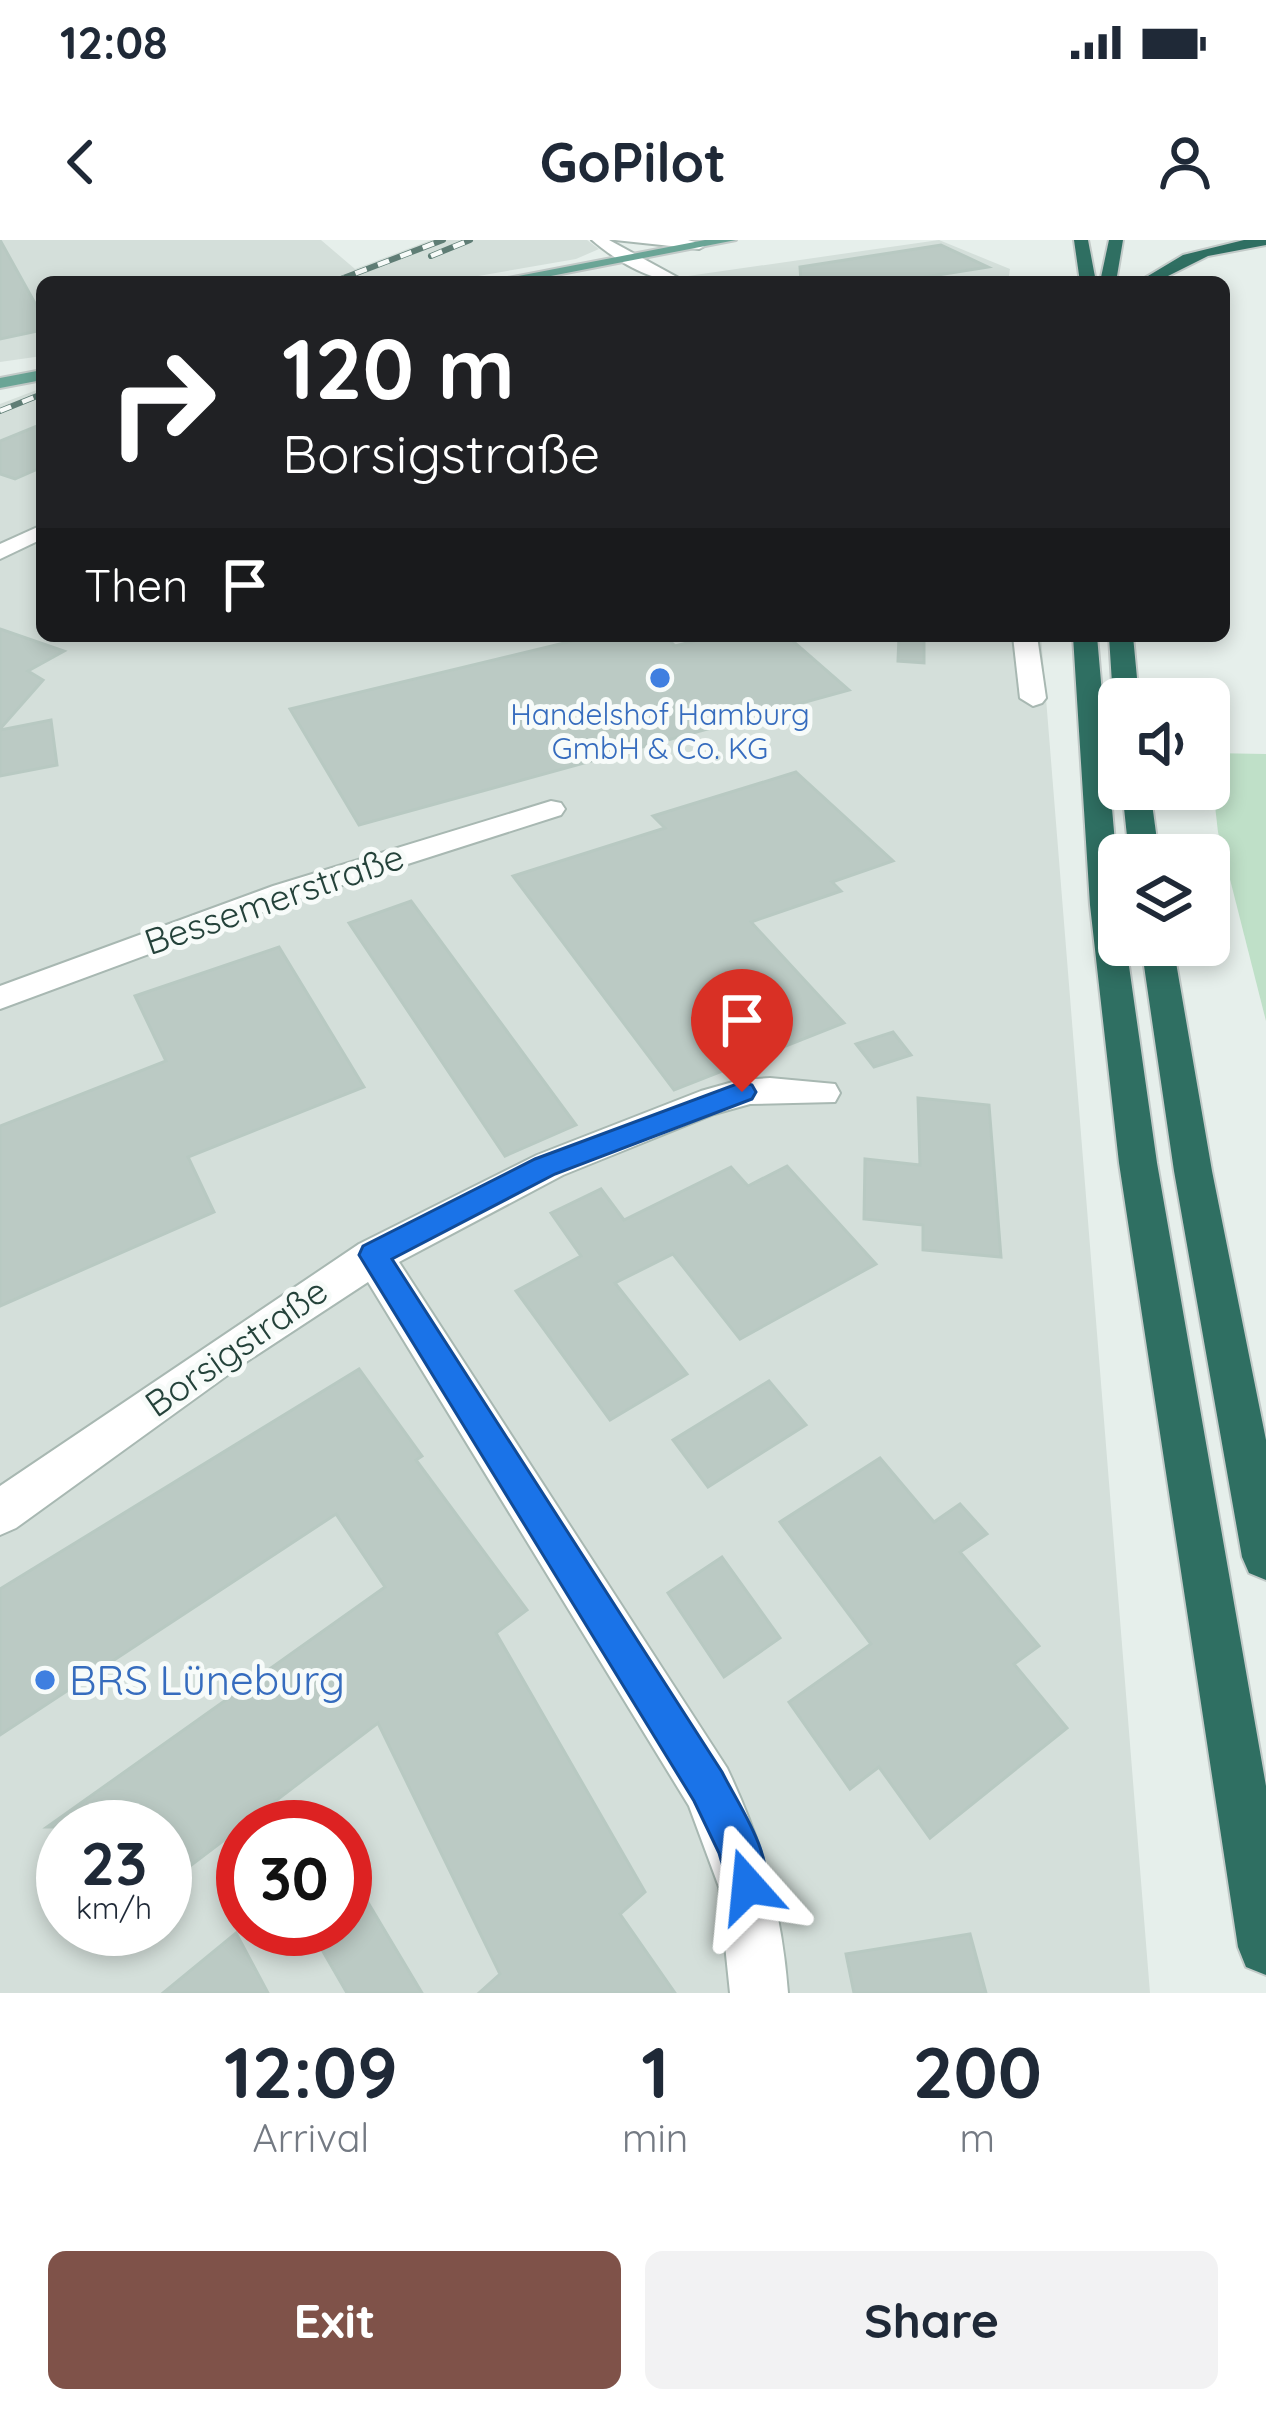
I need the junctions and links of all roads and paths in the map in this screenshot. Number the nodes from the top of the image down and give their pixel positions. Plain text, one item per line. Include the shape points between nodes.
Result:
1 (599, 240) edge
2 (619, 240) edge
3 (729, 240) edge
4 (1081, 240) edge
5 (1116, 240) edge
6 (1266, 241) edge
7 (699, 245) junction
8 (639, 261) junction
9 (1133, 264) dead end
10 (562, 270) junction
11 (528, 276) edge
12 (667, 276) edge
13 (1087, 276) edge
14 (1109, 276) edge
15 (1131, 276) edge
16 (1155, 276) edge
17 (36, 376) edge
18 (0, 383) edge
19 (36, 534) edge
20 (0, 552) edge
21 (1026, 642) edge
22 (1085, 642) edge
23 (1121, 642) edge
24 (1124, 678) edge
25 (1033, 698) dead end
26 (551, 809) dead end
27 (1160, 966) edge
28 (0, 998) edge
29 (822, 1093) dead end
30 (374, 1255) junction
31 (0, 1514) edge
32 (1266, 1557) edge
33 (1266, 1948) edge
34 (759, 1993) edge

1 - 8 street
2 - 7 street
2 - 8 street
3 - 7 main road
4 - 13 highway
5 - 14 highway
6 - 16 highway via 1203,252
7 - 8 main road
8 - 10 street
8 - 10 main road
8 - 12 street
9 - 15 highway
10 - 11 main road
17 - 18 main road
19 - 20 street
21 - 25 street
22 - 33 highway via 1105,904 1138,1163
23 - 24 highway
26 - 28 street, Bessemerstraße via 284,892
27 - 32 highway
29 - 30 street, Borsigstraße via 742,1092 503,1185
30 - 31 street, Borsigstraße
30 - 34 street via 708,1786 739,1849 756,1924

